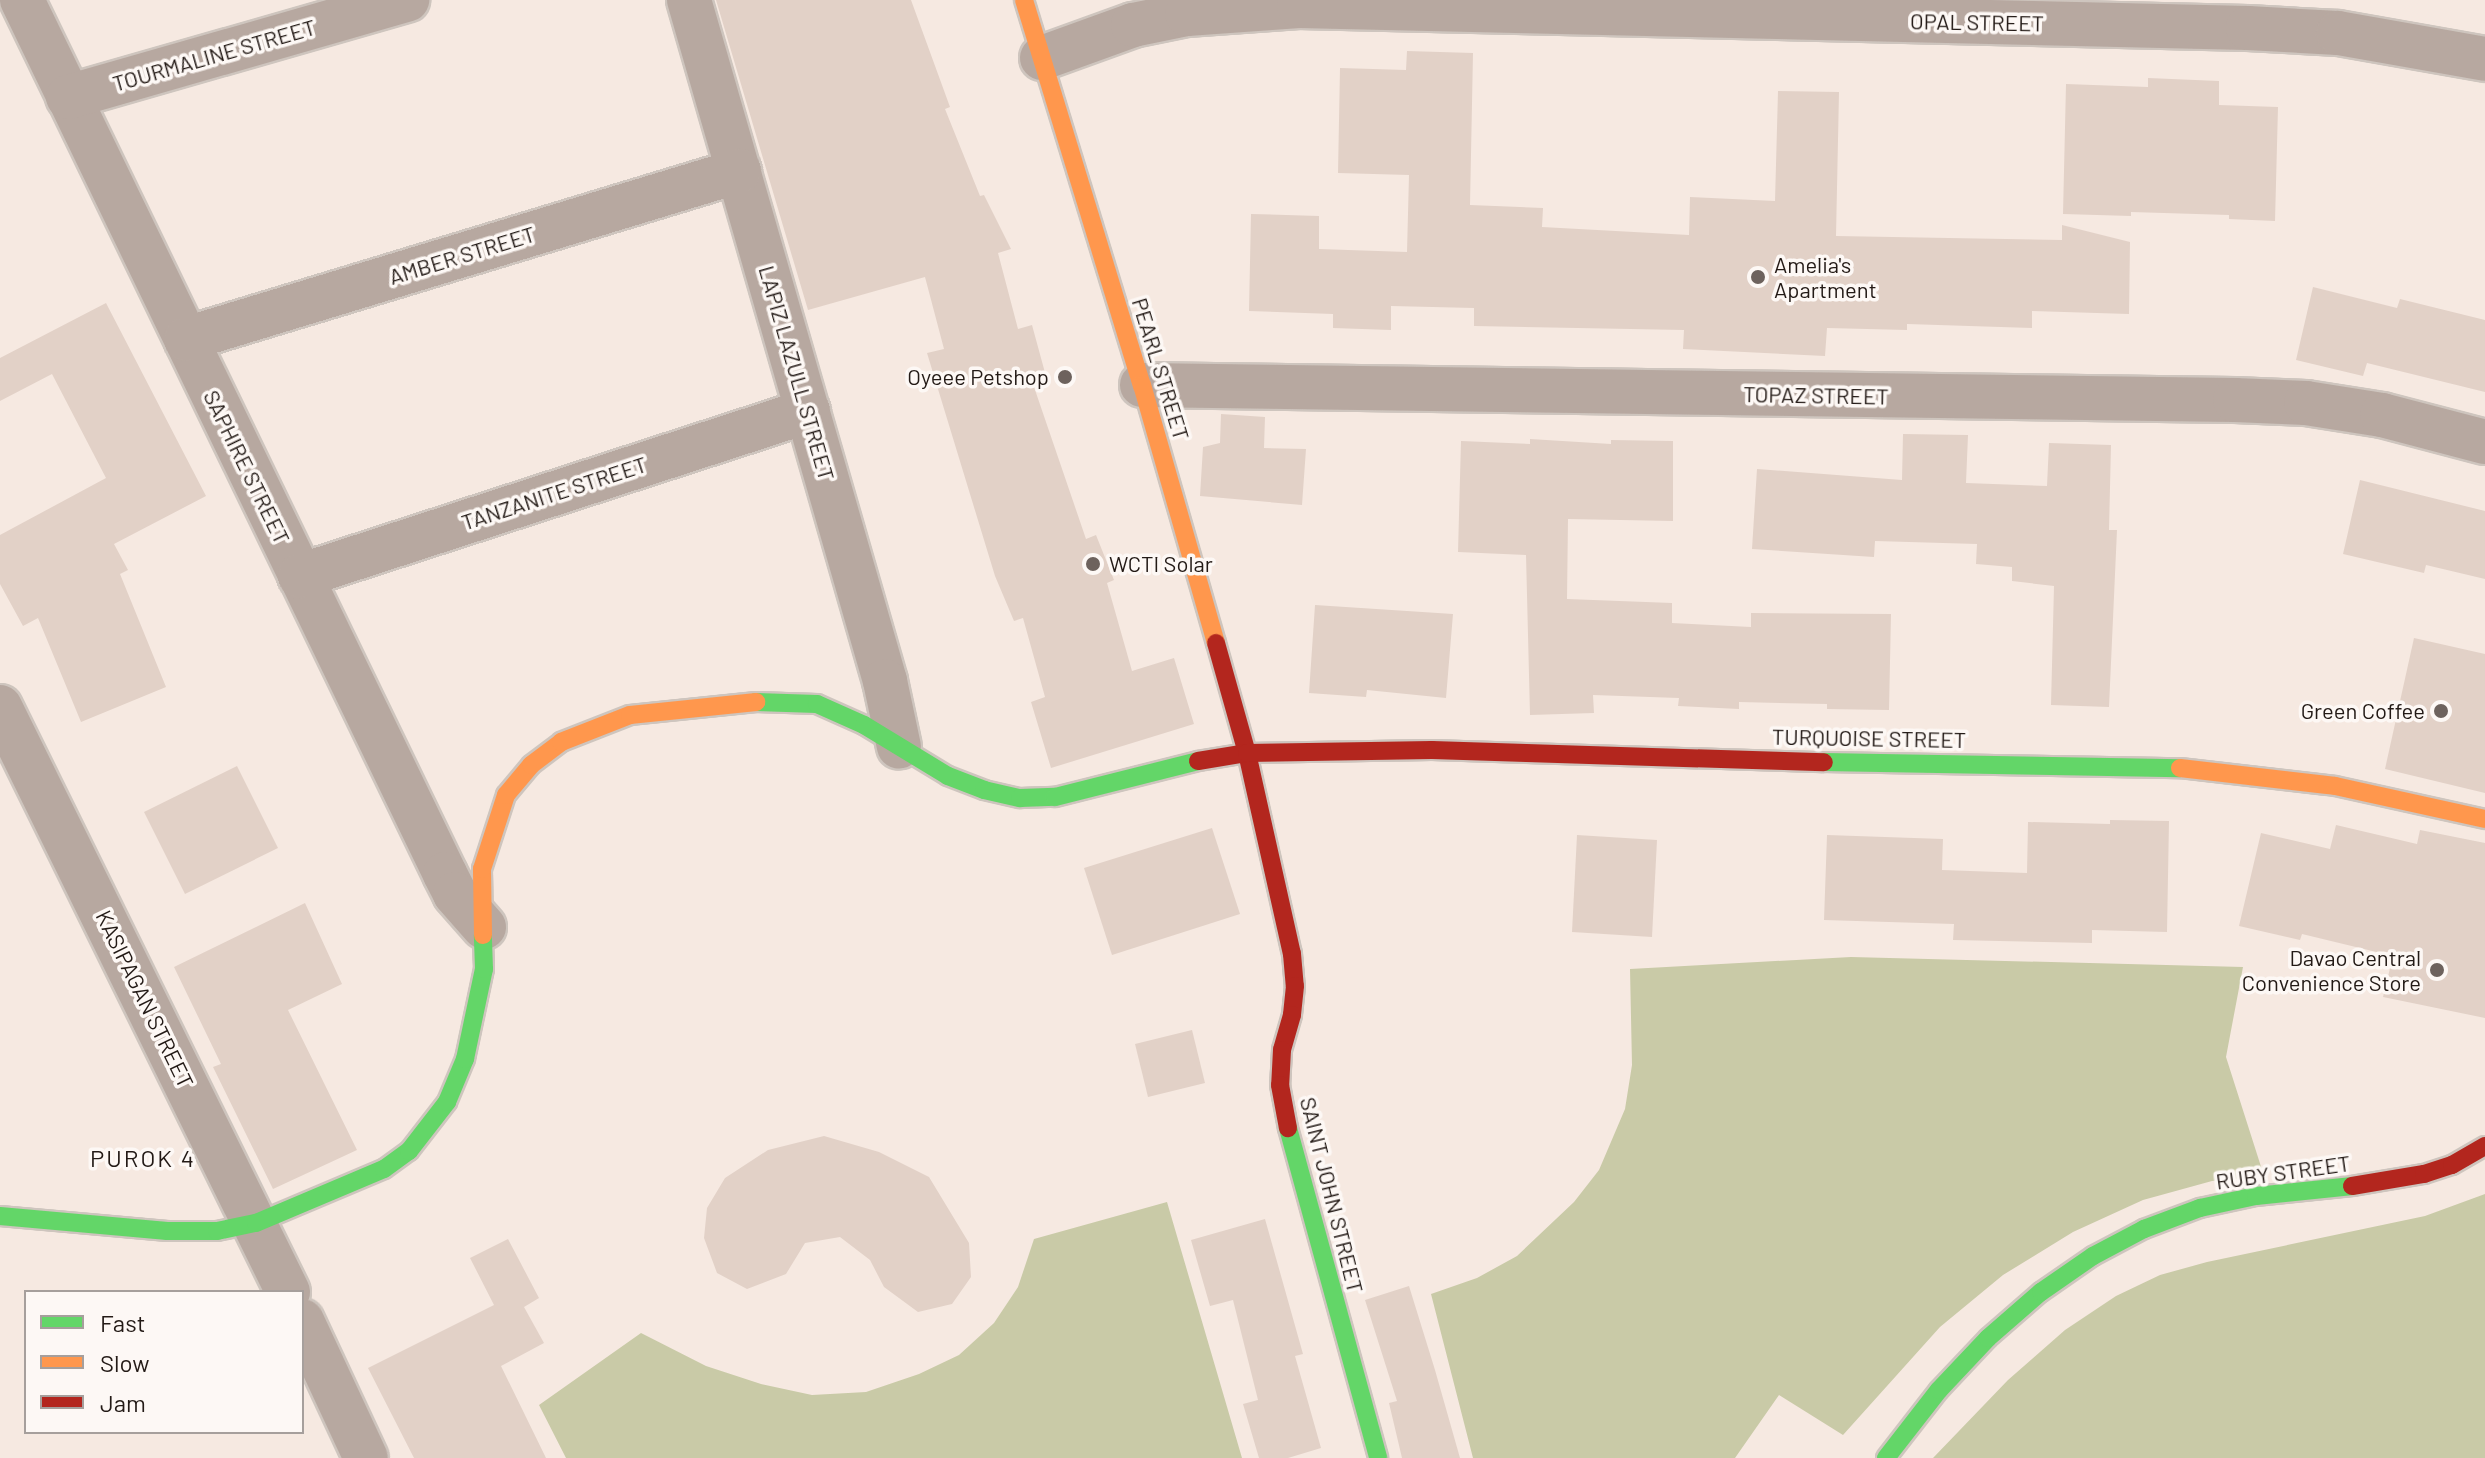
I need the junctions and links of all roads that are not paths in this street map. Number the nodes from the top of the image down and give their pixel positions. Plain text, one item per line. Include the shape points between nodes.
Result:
1 (22, 0) edge
2 (407, 0) edge
3 (689, 0) edge
4 (1024, 0) edge
5 (1042, 58) junction
6 (2485, 59) edge
7 (68, 97) junction
8 (739, 171) junction
9 (186, 339) junction
10 (1142, 385) junction
11 (808, 411) junction
12 (2485, 442) edge
13 (300, 576) junction
14 (0, 707) edge
15 (899, 747) junction
16 (1247, 753) junction
17 (2485, 819) edge
18 (484, 927) junction
19 (2485, 1146) edge
20 (0, 1216) edge
21 (256, 1223) junction
22 (287, 1290) edge
23 (304, 1325) edge
24 (366, 1458) edge
25 (1378, 1458) edge
26 (1886, 1458) edge

1 - 7 street, SAPHIRE STREET
2 - 7 street, TOURMALINE STREET
3 - 8 street, LAPIZ LAZULL STREET
4 - 5 street, PEARL STREET
5 - 6 street, OPAL STREET via 1133,25 1187,14 1299,6 2248,28 2338,33
5 - 10 street, PEARL STREET
7 - 9 street, SAPHIRE STREET
8 - 9 street, AMBER STREET
8 - 11 street, LAPIZ LAZULL STREET
9 - 13 street, SAPHIRE STREET
10 - 12 street, TOPAZ STREET via 2306,403
10 - 16 street, PEARL STREET
11 - 13 street, TANZANITE STREET
11 - 15 street, LAPIZ LAZULL STREET
13 - 18 street, SAPHIRE STREET via 455,894
14 - 21 street, KASIPAGAN STREET
15 - 16 street, TURQUOISE STREET via 948,776 1020,798 1055,797
15 - 18 street, TURQUOISE STREET via 817,704 776,700 630,715 590,728 531,765 506,795 482,869
16 - 17 street, TURQUOISE STREET via 1432,750 1790,762 2124,765 2268,775
16 - 25 street, SAINT JOHN STREET via 1293,964 1294,1001 1280,1085 1287,1123
18 - 21 street, TURQUOISE STREET via 484,969 465,1059 429,1128 384,1169
19 - 26 street, RUBY STREET via 2424,1174 2256,1196 2200,1208 2144,1229 2041,1292 1988,1338
20 - 21 street, TURQUOISE STREET via 167,1231 217,1231
21 - 22 street, KASIPAGAN STREET
23 - 24 street

